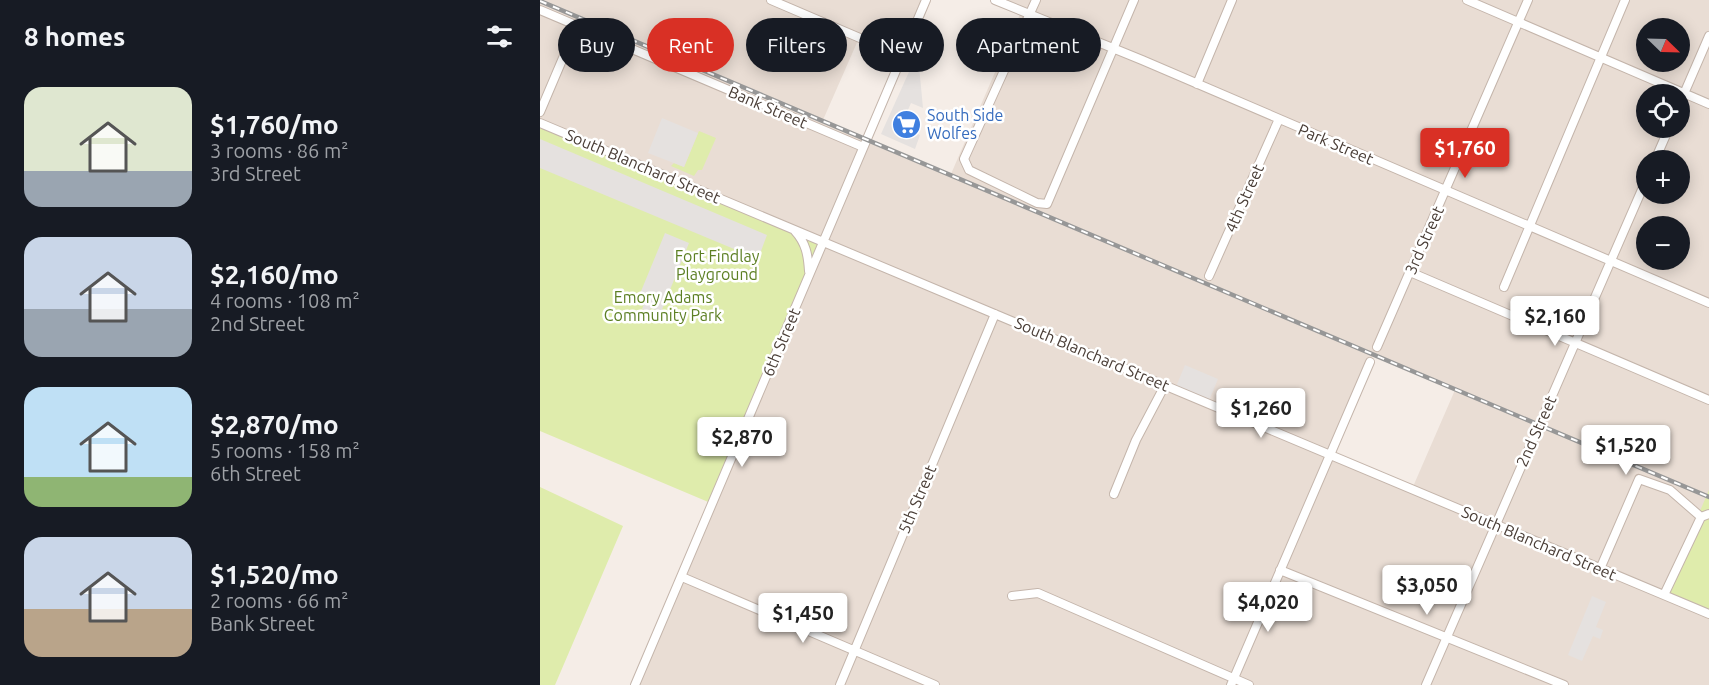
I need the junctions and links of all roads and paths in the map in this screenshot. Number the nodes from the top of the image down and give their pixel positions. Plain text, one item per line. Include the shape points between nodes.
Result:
1 (771, 0) edge
2 (926, 0) edge
3 (995, 0) edge
4 (1036, 0) edge
5 (1134, 0) edge
6 (1232, 0) edge
7 (1467, 0) edge
8 (1528, 0) edge
9 (1624, 0) edge
10 (540, 10) edge
11 (1029, 15) junction
12 (559, 18) edge
13 (918, 18) edge
14 (1518, 22) junction
15 (1709, 36) edge
16 (859, 38) edge
17 (1113, 49) junction
18 (635, 50) edge
19 (1600, 57) junction
20 (558, 68) edge
21 (895, 72) edge
22 (1197, 84) junction
23 (1661, 84) edge
24 (1688, 84) edge
25 (1690, 96) edge
26 (1709, 104) edge
27 (540, 112) edge
28 (1279, 119) junction
29 (540, 123) edge
30 (863, 147) junction
31 (1446, 190) junction
32 (1636, 203) edge
33 (1529, 225) junction
34 (793, 228) junction
35 (823, 241) junction
36 (1611, 260) junction
37 (1410, 272) junction
38 (809, 275) junction
39 (1209, 276) dead end
40 (1503, 287) dead end
41 (1709, 303) edge
42 (996, 314) junction
43 (1575, 342) junction
44 (1377, 347) dead end
45 (1370, 362) dead end
46 (1165, 385) junction
47 (1709, 400) edge
48 (1331, 455) junction
49 (1114, 494) dead end
50 (1705, 515) edge
51 (1496, 525) junction
52 (1600, 568) junction
53 (1280, 570) junction
54 (682, 578) junction
55 (1664, 595) junction
56 (1012, 596) dead end
57 (1709, 614) edge
58 (1446, 638) junction
59 (854, 650) junction
60 (1232, 682) edge
61 (635, 685) edge
62 (840, 685) edge
63 (935, 685) edge
64 (1249, 685) edge
65 (1426, 685) edge
66 (1564, 685) edge

1 - 16 street
2 - 13 street, 6th Street
3 - 11 street, Park Street
4 - 11 street
5 - 17 street
6 - 22 street
7 - 14 street
8 - 14 street, 3rd Street
9 - 19 street
10 - 12 street, Bank Street
11 - 17 street, Park Street
11 - 17 street via 964,159 969,170 1027,199 1047,204
14 - 19 street
14 - 31 street, 3rd Street
15 - 24 street
17 - 22 street, Park Street
18 - 30 street, Bank Street
19 - 23 street
19 - 33 street
20 - 27 street
21 - 30 street, 6th Street
22 - 28 street, Park Street
25 - 26 street
28 - 31 street, Park Street
28 - 39 street, 4th Street
29 - 34 street, South Blanchard Street
30 - 35 street, 6th Street
31 - 33 street, Park Street
31 - 37 street, 3rd Street
32 - 36 street, 2nd Street
33 - 36 street, Park Street
33 - 40 street
34 - 35 street, South Blanchard Street
34 - 38 street via 806,249
35 - 38 street, 6th Street
35 - 42 street, South Blanchard Street
36 - 41 street, Park Street
36 - 43 street, 2nd Street
37 - 43 street
37 - 44 street, 3rd Street
38 - 54 street, 6th Street
42 - 46 street, South Blanchard Street
42 - 59 street, 5th Street
43 - 47 street
43 - 51 street, 2nd Street
45 - 48 street
46 - 48 street, South Blanchard Street
46 - 49 street
48 - 51 street, South Blanchard Street
48 - 53 street
50 - 52 street via 1670,490 1639,479
50 - 55 street
51 - 52 street, South Blanchard Street
51 - 58 street, 2nd Street
52 - 55 street, South Blanchard Street
53 - 58 street
53 - 60 street
54 - 59 street
54 - 61 street, 6th Street
55 - 57 street, South Blanchard Street
56 - 60 street via 1038,593
58 - 65 street, 2nd Street
58 - 66 street
59 - 62 street, 5th Street
59 - 63 street
60 - 64 street

